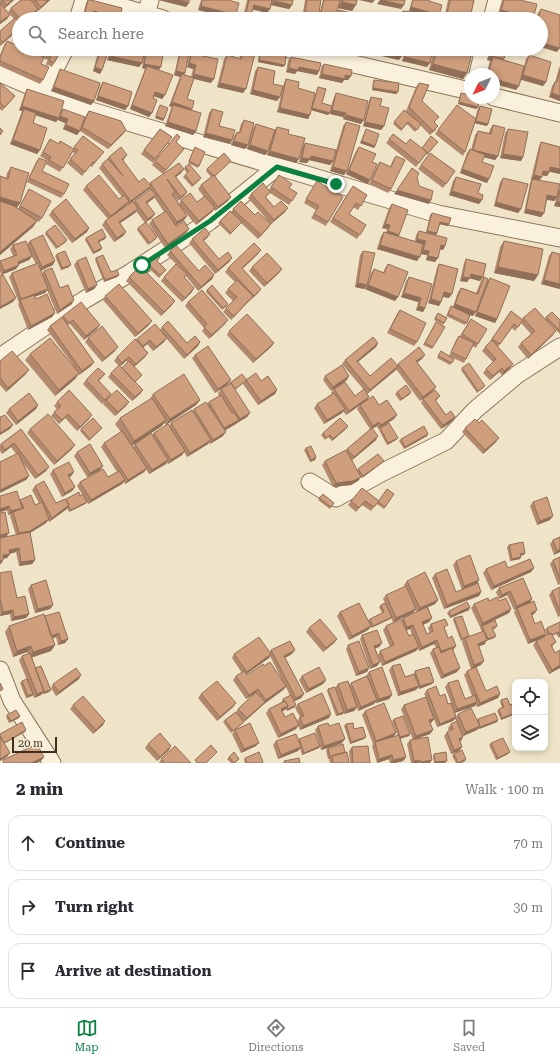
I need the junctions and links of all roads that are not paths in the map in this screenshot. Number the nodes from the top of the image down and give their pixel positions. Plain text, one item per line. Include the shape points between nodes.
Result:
1 (84, 0) edge
2 (97, 0) edge
3 (497, 0) edge
4 (148, 7) edge
5 (80, 12) edge
6 (494, 12) edge
7 (61, 56) edge
8 (319, 56) edge
9 (482, 56) edge
10 (479, 68) edge
11 (0, 73) edge
12 (464, 90) edge
13 (43, 92) junction
14 (500, 98) edge
15 (560, 113) edge
16 (277, 167) junction
17 (560, 238) edge
18 (560, 347) edge
19 (0, 357) edge
20 (310, 482) dead end
21 (0, 670) edge
22 (52, 763) edge

1 - 5 street
2 - 4 street
3 - 6 street
7 - 13 street
8 - 12 street
9 - 10 street
11 - 13 street
13 - 16 street via 64,103
14 - 15 street
16 - 17 street via 438,214
16 - 19 street via 210,221 84,300
18 - 20 street via 518,374 475,410 446,441 336,498
21 - 22 street via 12,701

